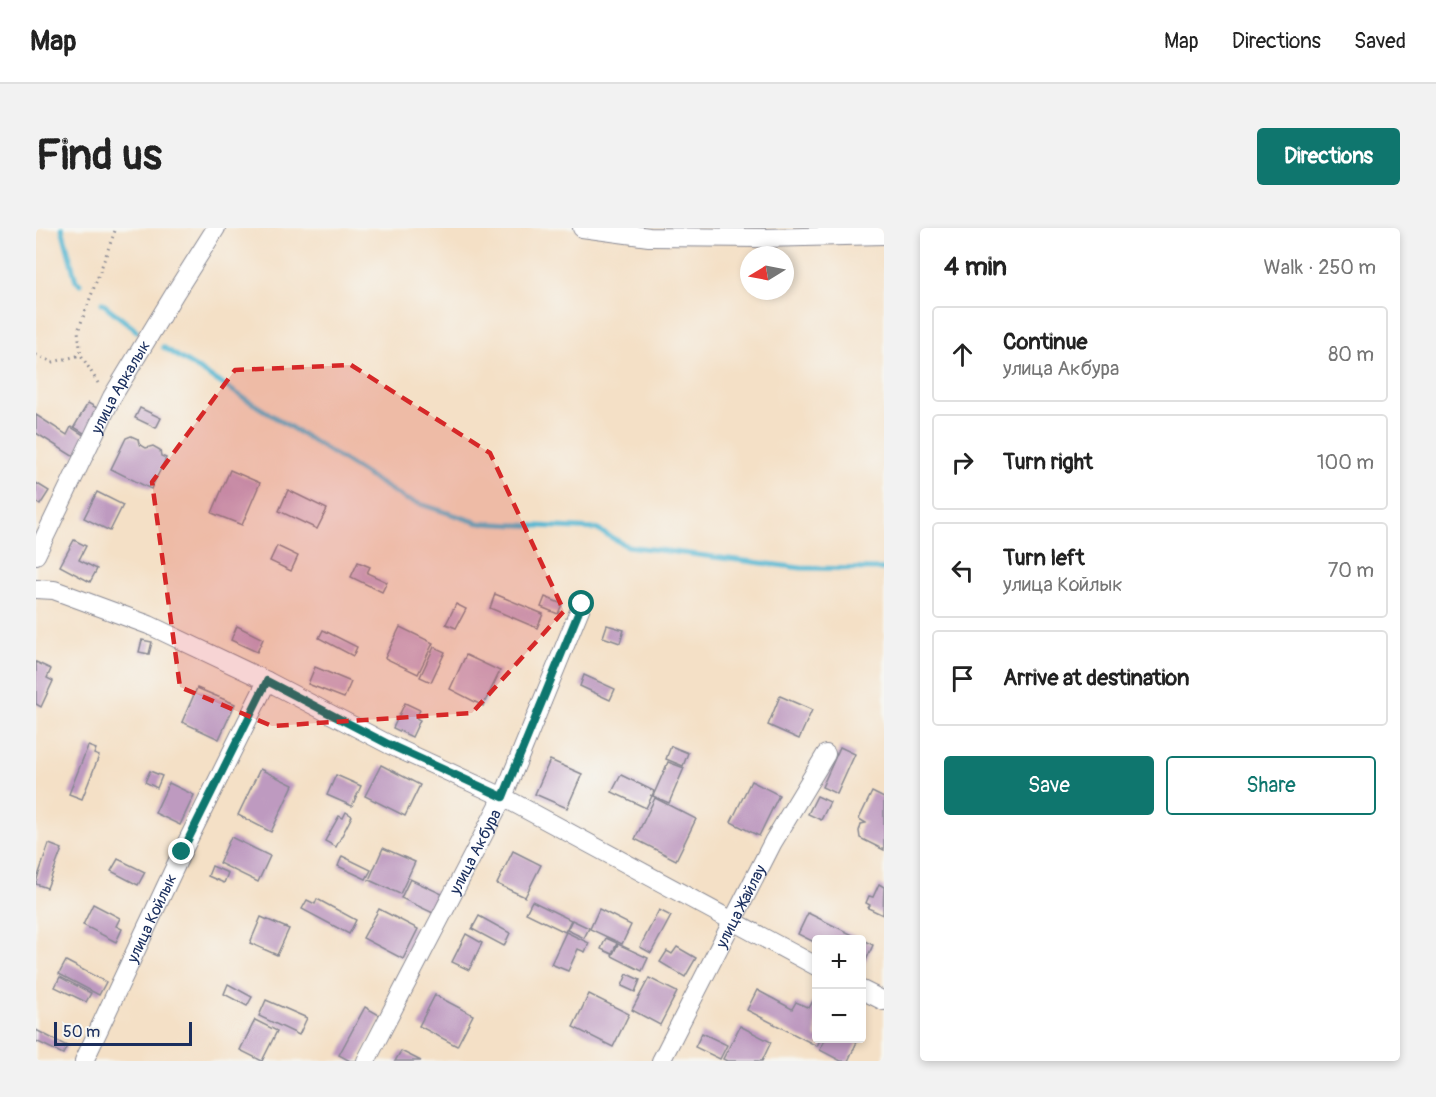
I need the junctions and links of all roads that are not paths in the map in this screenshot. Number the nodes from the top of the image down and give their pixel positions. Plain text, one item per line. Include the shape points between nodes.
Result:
1 (216, 228) edge
2 (582, 228) edge
3 (884, 236) edge
4 (36, 555) edge
5 (36, 589) edge
6 (582, 604) dead end
7 (267, 681) junction
8 (826, 754) dead end
9 (503, 797) junction
10 (732, 921) junction
11 (812, 964) edge
12 (866, 993) edge
13 (884, 1002) edge
14 (84, 1061) edge
15 (366, 1061) edge
16 (661, 1061) edge

1 - 4 street, улица Аркалык via 112,397
2 - 3 street via 649,237
5 - 7 street via 54,591 149,625
6 - 9 street, улица Акбура
7 - 9 street via 388,744
7 - 14 street, улица Койлык
8 - 10 street, улица Жайлау via 773,842
9 - 10 street
9 - 15 street, улица Акбура
10 - 11 street
10 - 16 street, улица Жайлау
12 - 13 street

